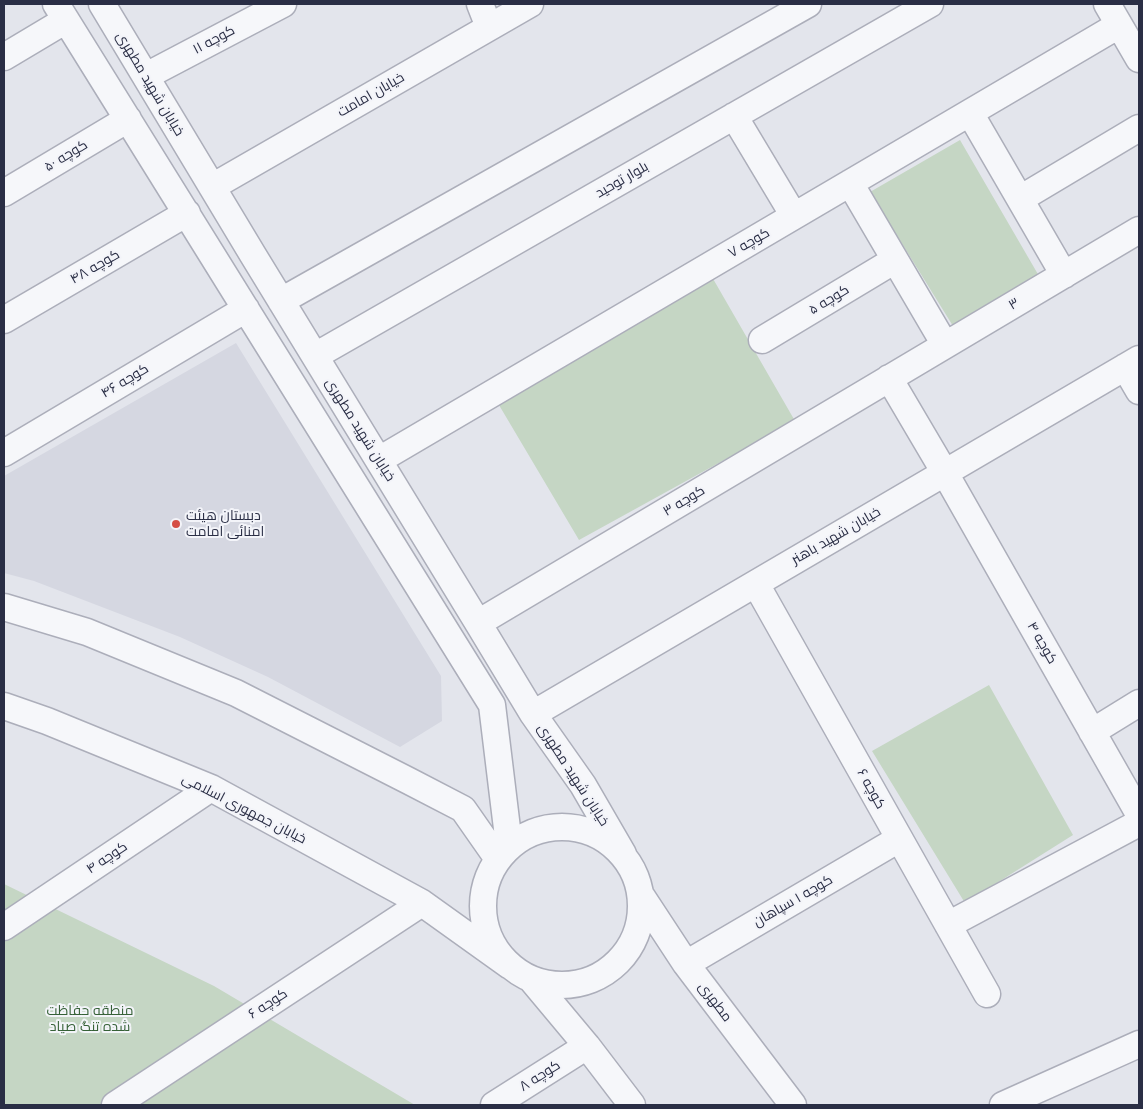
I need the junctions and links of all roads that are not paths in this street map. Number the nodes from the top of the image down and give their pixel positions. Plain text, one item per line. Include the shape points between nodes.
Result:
1 (102, 4) edge
2 (283, 4) edge
3 (530, 4) edge
4 (808, 4) edge
5 (930, 4) edge
6 (61, 12) edge
7 (1113, 14) edge
8 (485, 15) edge
9 (4, 57) edge
10 (1139, 59) edge
11 (146, 76) junction
12 (970, 113) junction
13 (734, 116) junction
14 (128, 120) junction
15 (1139, 128) edge
16 (850, 183) junction
17 (212, 187) junction
18 (4, 193) edge
19 (1020, 199) junction
20 (187, 213) junction
21 (794, 216) junction
22 (1139, 230) edge
23 (895, 260) junction
24 (1064, 274) junction
25 (281, 301) junction
26 (246, 309) junction
27 (4, 320) edge
28 (762, 340) dead end
29 (945, 345) junction
30 (315, 356) junction
31 (1132, 363) edge
32 (889, 378) junction
33 (1139, 391) edge
34 (4, 453) edge
35 (379, 460) junction
36 (945, 473) junction
37 (756, 584) junction
38 (4, 607) edge
39 (478, 623) junction
40 (1139, 704) edge
41 (4, 706) edge
42 (533, 714) junction
43 (1092, 732) junction
44 (211, 788) junction
45 (1139, 814) edge
46 (1139, 823) edge
47 (899, 839) junction
48 (503, 852) junction
49 (623, 854) junction
50 (642, 897) junction
51 (422, 904) junction
52 (948, 924) junction
53 (4, 927) edge
54 (686, 964) junction
55 (520, 972) junction
56 (987, 994) dead end
57 (1139, 1044) edge
58 (586, 1046) junction
59 (1051, 1095) edge
60 (115, 1105) edge
61 (494, 1105) edge
62 (632, 1105) edge
63 (793, 1105) edge
64 (1003, 1105) edge

1 - 11 street, خیابان شهید مطهری
2 - 11 street, کوچه ۱۱
3 - 8 street, خیابان امامت
4 - 25 street
5 - 13 street, بلوار توحید
6 - 9 street
6 - 14 street
7 - 10 street
7 - 12 street, کوچه ۷
8 - 17 street, خیابان امامت
11 - 17 street, خیابان شهید مطهری
12 - 16 street, کوچه ۷
12 - 19 street
13 - 21 street
13 - 30 street, بلوار توحید
14 - 18 street, کوچه ۵۰
14 - 20 street
15 - 19 street
16 - 21 street, کوچه ۷
16 - 23 street
17 - 25 street, خیابان شهید مطهری
19 - 24 street
20 - 26 street
20 - 27 street, کوچه ۴۸
21 - 35 street, کوچه ۷
22 - 24 street, ۳
23 - 28 street, کوچه ۵
23 - 29 street
24 - 29 street, ۳
25 - 30 street, خیابان شهید مطهری
26 - 34 street, کوچه ۴۶
26 - 48 street via 492,705
29 - 32 street, ۳
30 - 35 street, خیابان شهید مطهری
31 - 33 street
31 - 36 street, خیابان شهید باهنر
32 - 36 street, کوچه ۴
32 - 39 street, کوچه ۳
35 - 39 street, خیابان شهید مطهری
36 - 37 street, خیابان شهید باهنر
36 - 43 street, کوچه ۴
37 - 42 street, خیابان شهید باهنر
37 - 47 street, کوچه ۶
38 - 48 street via 88,632 236,694 462,809
39 - 42 street, خیابان شهید مطهری
40 - 43 street
41 - 44 street, خیابان جمهوری اسلامی
42 - 49 street, خیابان شهید مطهری via 583,785
43 - 45 street, کوچه ۴
44 - 51 street, خیابان جمهوری اسلامی
44 - 53 street, کوچه ۴
46 - 52 street
47 - 52 street, کوچه ۶
47 - 54 street, کوچه ۱ سپاهان
48 - 49 street via 536,830 559,826 583,829 604,838
48 - 55 street via 485,887 482,903 485,926 494,948
49 - 50 street via 635,874
50 - 54 street, مطهری
50 - 55 street via 641,921 633,943 619,962 600,976 577,984 554,985
51 - 55 street, خیابان جمهوری اسلامی
51 - 60 street, کوچه ۶
52 - 56 street, کوچه ۶
54 - 63 street, مطهری
55 - 58 street
57 - 59 street
58 - 61 street, کوچه ۸
58 - 62 street
59 - 64 street

